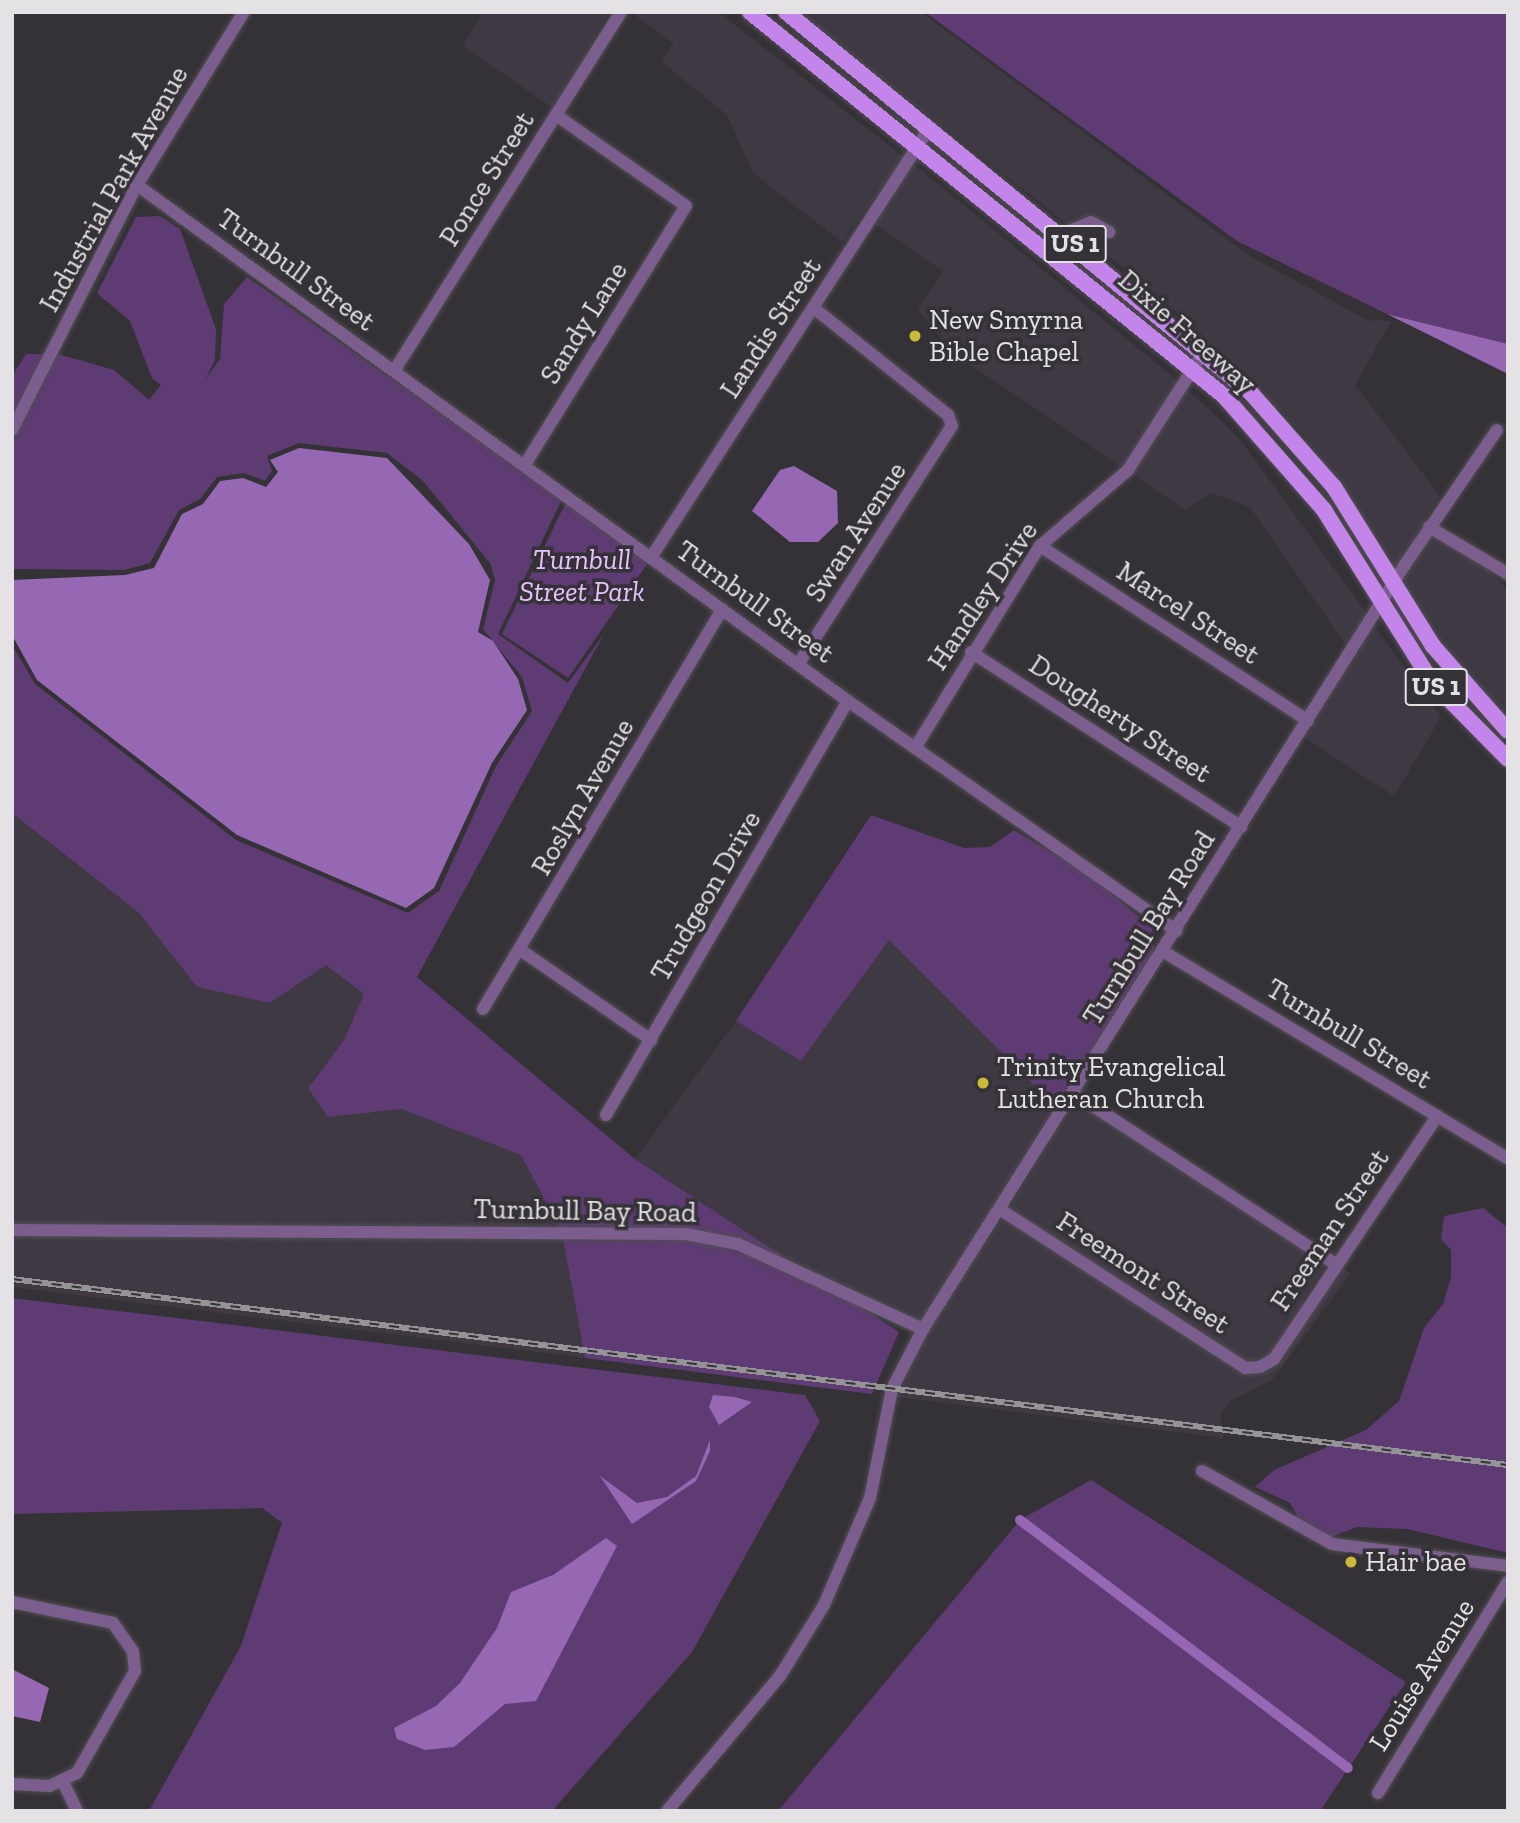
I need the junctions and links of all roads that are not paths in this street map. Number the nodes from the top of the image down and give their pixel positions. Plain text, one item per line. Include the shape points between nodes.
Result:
1 (244, 12) edge
2 (621, 12) edge
3 (750, 12) edge
4 (786, 12) edge
5 (556, 115) junction
6 (930, 127) junction
7 (919, 146) junction
8 (137, 185) junction
9 (1109, 232) dead end
10 (1062, 234) junction
11 (814, 308) junction
12 (1205, 350) junction
13 (1194, 368) junction
14 (394, 372) junction
15 (12, 430) edge
16 (1497, 430) dead end
17 (524, 466) junction
18 (1429, 527) junction
19 (1040, 545) junction
20 (652, 556) junction
21 (1508, 574) edge
22 (1395, 580) junction
23 (1382, 601) junction
24 (722, 609) junction
25 (971, 652) junction
26 (799, 663) junction
27 (848, 701) junction
28 (1308, 721) junction
29 (1508, 731) edge
30 (915, 748) junction
31 (1508, 759) edge
32 (1241, 828) junction
33 (1177, 931) junction
34 (522, 951) junction
35 (1164, 952) junction
36 (483, 1009) dead end
37 (651, 1040) junction
38 (1073, 1093) junction
39 (606, 1115) dead end
40 (1437, 1115) junction
41 (1508, 1159) edge
42 (1001, 1210) junction
43 (12, 1230) edge
44 (1334, 1263) junction
45 (923, 1329) junction
46 (1260, 1367) joint
47 (1202, 1471) dead end
48 (1508, 1566) edge
49 (1508, 1582) edge
50 (12, 1602) edge
51 (63, 1782) junction
52 (12, 1784) edge
53 (1378, 1793) dead end
54 (77, 1811) edge
55 (667, 1811) edge

1 - 8 street, Industrial Park Avenue
2 - 5 street, Ponce Street
3 - 7 main road, Dixie Freeway / US 1
4 - 6 main road, Dixie Freeway / US 1
5 - 14 street, Ponce Street
5 - 17 street, Sandy Lane via 686,206
6 - 7 street, Landis Street
6 - 10 main road, Dixie Freeway / US 1
7 - 11 street, Landis Street
7 - 13 main road, Dixie Freeway / US 1
8 - 14 street, Turnbull Street
8 - 15 street, Industrial Park Avenue
9 - 10 street via 1091,222
10 - 12 main road, Dixie Freeway / US 1
11 - 20 street, Landis Street
11 - 26 street, Swan Avenue via 948,415 952,426
12 - 13 street, Handley Drive
12 - 22 main road, Dixie Freeway / US 1 via 1314,461
13 - 19 street, Handley Drive via 1128,470
13 - 23 main road, Dixie Freeway / US 1 via 1303,482
14 - 17 street, Turnbull Street
16 - 18 street, Turnbull Bay Road
17 - 20 street, Turnbull Street
18 - 21 street
18 - 22 street, Turnbull Bay Road
19 - 25 street, Handley Drive
19 - 28 street, Marcel Street
20 - 24 street, Turnbull Street
22 - 23 street, Turnbull Bay Road
22 - 29 main road, US 1 via 1445,662
23 - 28 street, Turnbull Bay Road
23 - 31 main road, US 1 via 1432,681
24 - 26 street, Turnbull Street
24 - 34 street, Roslyn Avenue
25 - 30 street, Handley Drive
25 - 32 street, Dougherty Street
26 - 27 street, Turnbull Street
27 - 30 street, Turnbull Street
27 - 37 street, Trudgeon Drive
28 - 32 street, Turnbull Bay Road
30 - 33 street, Turnbull Street
32 - 33 street, Turnbull Bay Road
33 - 35 street, Turnbull Bay Road
34 - 36 street, Roslyn Avenue
34 - 37 street
35 - 38 street, Turnbull Bay Road
35 - 40 street, Turnbull Street
37 - 39 street, Trudgeon Drive
38 - 42 street, Turnbull Bay Road
38 - 44 street
40 - 41 street, Turnbull Street
40 - 44 street, Freeman Street
42 - 45 street, Turnbull Bay Road
42 - 46 street, Freemont Street via 1245,1368
43 - 45 street, Turnbull Bay Road via 686,1234 738,1244
44 - 46 street, Freeman Street via 1274,1359
45 - 55 street via 892,1389 870,1498 824,1605 780,1676
47 - 48 street via 1332,1544
49 - 53 street, Louise Avenue
50 - 51 street via 102,1618 123,1633 134,1652 132,1683 90,1758
51 - 52 street
51 - 54 street

